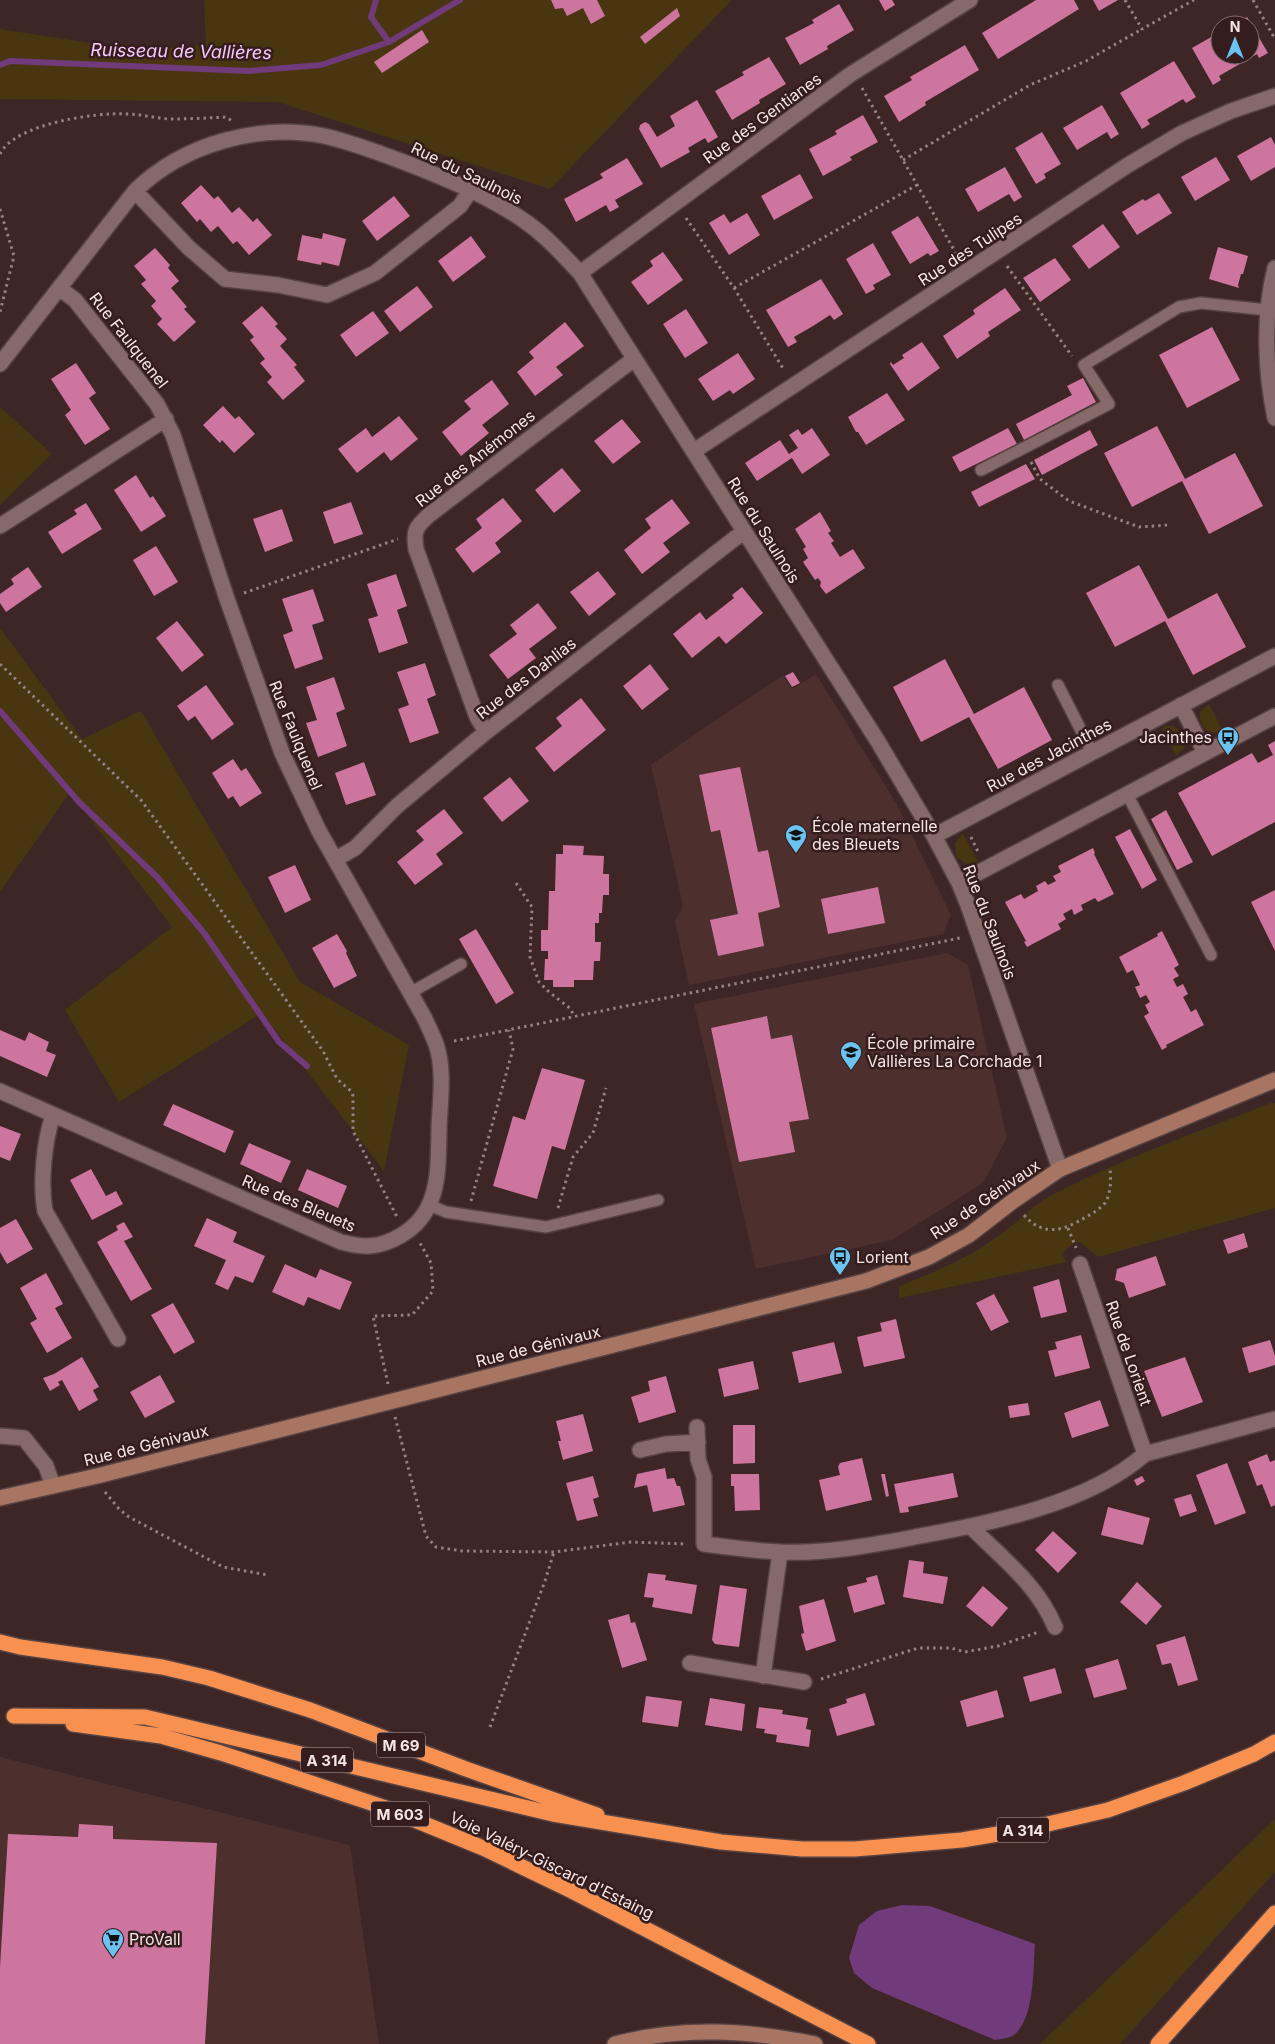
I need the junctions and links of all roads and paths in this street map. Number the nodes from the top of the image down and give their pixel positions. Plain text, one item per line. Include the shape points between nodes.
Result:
1 (970, 0) edge
2 (1125, 0) edge
3 (1194, 0) edge
4 (1253, 0) edge
5 (1142, 29) junction
6 (1275, 39) edge
7 (851, 74) junction
8 (1275, 96) edge
9 (240, 137) junction
10 (0, 154) edge
11 (902, 160) junction
12 (917, 185) junction
13 (135, 191) junction
14 (470, 191) junction
15 (674, 205) junction
16 (0, 209) edge
17 (997, 252) junction
18 (1275, 268) edge
19 (966, 272) junction
20 (580, 274) junction
21 (59, 288) junction
22 (734, 288) junction
23 (1268, 310) junction
24 (0, 312) edge
25 (634, 359) junction
26 (0, 364) edge
27 (1084, 364) junction
28 (794, 386) junction
29 (1275, 418) edge
30 (166, 419) junction
31 (1024, 448) junction
32 (694, 451) junction
33 (981, 470) dead end
34 (1169, 525) dead end
35 (0, 526) edge
36 (743, 532) junction
37 (414, 535) junction
38 (227, 599) junction
39 (1275, 656) edge
40 (0, 664) edge
41 (1058, 685) dead end
42 (1181, 705) junction
43 (1275, 716) edge
44 (486, 732) junction
45 (1092, 752) junction
46 (1205, 753) junction
47 (1127, 794) junction
48 (962, 821) junction
49 (934, 836) junction
50 (336, 859) junction
51 (987, 869) junction
52 (516, 883) dead end
53 (959, 884) junction
54 (979, 935) junction
55 (1211, 955) dead end
56 (461, 964) dead end
57 (410, 993) junction
58 (574, 1017) junction
59 (509, 1030) junction
60 (436, 1045) junction
61 (1275, 1080) edge
62 (606, 1088) dead end
63 (0, 1091) edge
64 (53, 1114) junction
65 (1104, 1149) junction
66 (1060, 1168) junction
67 (658, 1200) dead end
68 (1013, 1201) junction
69 (429, 1205) junction
70 (467, 1215) junction
71 (562, 1223) junction
72 (410, 1230) junction
73 (1080, 1264) dead end
74 (118, 1339) dead end
75 (392, 1404) junction
76 (1275, 1419) edge
77 (0, 1436) edge
78 (640, 1450) dead end
79 (1145, 1454) junction
80 (97, 1476) junction
81 (53, 1486) junction
82 (0, 1498) edge
83 (971, 1527) junction
84 (704, 1544) junction
85 (554, 1552) junction
86 (780, 1552) junction
87 (268, 1575) dead end
88 (1055, 1627) joint
89 (0, 1642) edge
90 (690, 1663) dead end
91 (763, 1676) junction
92 (804, 1682) joint
93 (7, 1716) edge
94 (490, 1727) dead end
95 (1275, 1742) edge
96 (639, 1829) junction
97 (1275, 1914) edge
98 (615, 2044) edge
99 (815, 2044) edge
100 (868, 2044) edge
101 (1158, 2044) edge

1 - 7 street, Rue des Gentianes
2 - 5 path
3 - 5 path
4 - 6 path
5 - 11 path via 1086,61 1030,85
7 - 11 path
7 - 15 street, Rue des Gentianes
8 - 17 street, Rue des Tulipes via 1182,133
9 - 10 path via 234,122 226,117 170,119 127,114 99,115 20,134
9 - 13 street, Rue du Saulnois via 189,153 146,180
9 - 14 street, Rue du Saulnois via 269,133 324,136 383,154
11 - 12 path
12 - 19 path
12 - 22 path
13 - 14 street via 189,248 225,279 326,294 375,274 460,206
13 - 21 street, Rue du Saulnois
14 - 20 street, Rue du Saulnois via 525,221
15 - 20 street, Rue des Gentianes
15 - 22 path
16 - 24 path via 14,256
17 - 19 street, Rue des Tulipes
17 - 27 path via 1075,362
18 - 23 street
19 - 28 street, Rue des Tulipes
20 - 25 street, Rue du Saulnois
21 - 26 street, Rue du Saulnois
21 - 30 street, Rue Faulquenel via 75,300
22 - 28 path
23 - 27 lane via 1201,303 1179,307
23 - 29 street via 1269,383
25 - 32 street, Rue du Saulnois
25 - 37 street, Rue des Anémones via 429,515 418,525
27 - 31 lane via 1109,404
28 - 32 street, Rue des Tulipes
30 - 35 street
30 - 38 street, Rue Faulquenel
31 - 33 lane
31 - 34 path via 1040,479 1069,501 1139,527
32 - 36 street, Rue du Saulnois
36 - 44 street, Rue des Dahlias
36 - 49 street, Rue du Saulnois via 872,732
37 - 38 path
37 - 44 street via 416,549 477,717
38 - 50 street, Rue Faulquenel via 282,753
39 - 42 street, Rue des Jacinthes
40 - 72 path via 141,800 323,1051 336,1079 353,1096 353,1131 398,1220
41 - 45 lane
42 - 45 street, Rue des Jacinthes
42 - 46 street
43 - 46 street
44 - 50 street, Rue des Dahlias via 397,806 355,848
45 - 48 street, Rue des Jacinthes
46 - 47 street
47 - 51 street
47 - 55 lane
48 - 49 street, Rue des Jacinthes
48 - 51 path
49 - 53 street, Rue du Saulnois
50 - 57 street, Rue Faulquenel
51 - 53 street
52 - 58 path via 532,907 530,957 539,982 572,1009
53 - 54 street, Rue du Saulnois
54 - 58 path
54 - 66 street, Rue du Saulnois
56 - 57 lane
57 - 60 street, Rue Faulquenel
58 - 59 path
59 - 60 path
59 - 70 path via 513,1048
60 - 69 street via 440,1068 438,1172
61 - 65 street
62 - 71 path via 593,1133 573,1157 558,1207
63 - 64 street, Rue des Bleuets
64 - 72 street, Rue des Bleuets via 341,1242 362,1247 378,1245
64 - 74 street via 48,1129 42,1196 45,1211
65 - 66 street
65 - 68 path via 1111,1176 1106,1202 1068,1228 1052,1230 1038,1227
66 - 68 street, Rue de Génivaux
67 - 71 lane
68 - 75 street, Rue de Génivaux via 969,1234 929,1257 866,1281
69 - 70 lane
69 - 72 street via 424,1216
70 - 71 lane via 546,1227
72 - 75 path via 430,1263 433,1291 412,1315 373,1316
73 - 79 street, Rue de Lorient
75 - 80 street, Rue de Génivaux
75 - 85 path via 426,1536 436,1547 462,1551
76 - 79 street
77 - 81 street via 24,1438 46,1466
78 - 84 street via 698,1435 698,1459 704,1477
79 - 83 street via 1100,1485 1060,1502
80 - 81 street, Rue de Génivaux
80 - 87 path via 110,1499 129,1518 223,1567
81 - 82 street, Rue de Génivaux
83 - 86 street via 870,1545
83 - 88 street via 1032,1588 1047,1608
84 - 85 path via 631,1542
84 - 86 street
85 - 94 path
86 - 91 street
88 - 92 path via 998,1646 965,1652 951,1648 918,1648 824,1679
89 - 96 highway, M 69 via 162,1666 209,1678 310,1710
90 - 91 street
91 - 92 street
93 - 96 highway, A 314 via 145,1717 553,1814
93 - 100 highway, Voie Valéry-Giscard d'Estaing / M 603 via 161,1736 383,1807 483,1848 572,1891
95 - 96 highway, A 314 via 1184,1783 1108,1810 962,1840 855,1849 802,1849 721,1842
97 - 101 highway
98 - 99 street via 670,2033 717,2031

